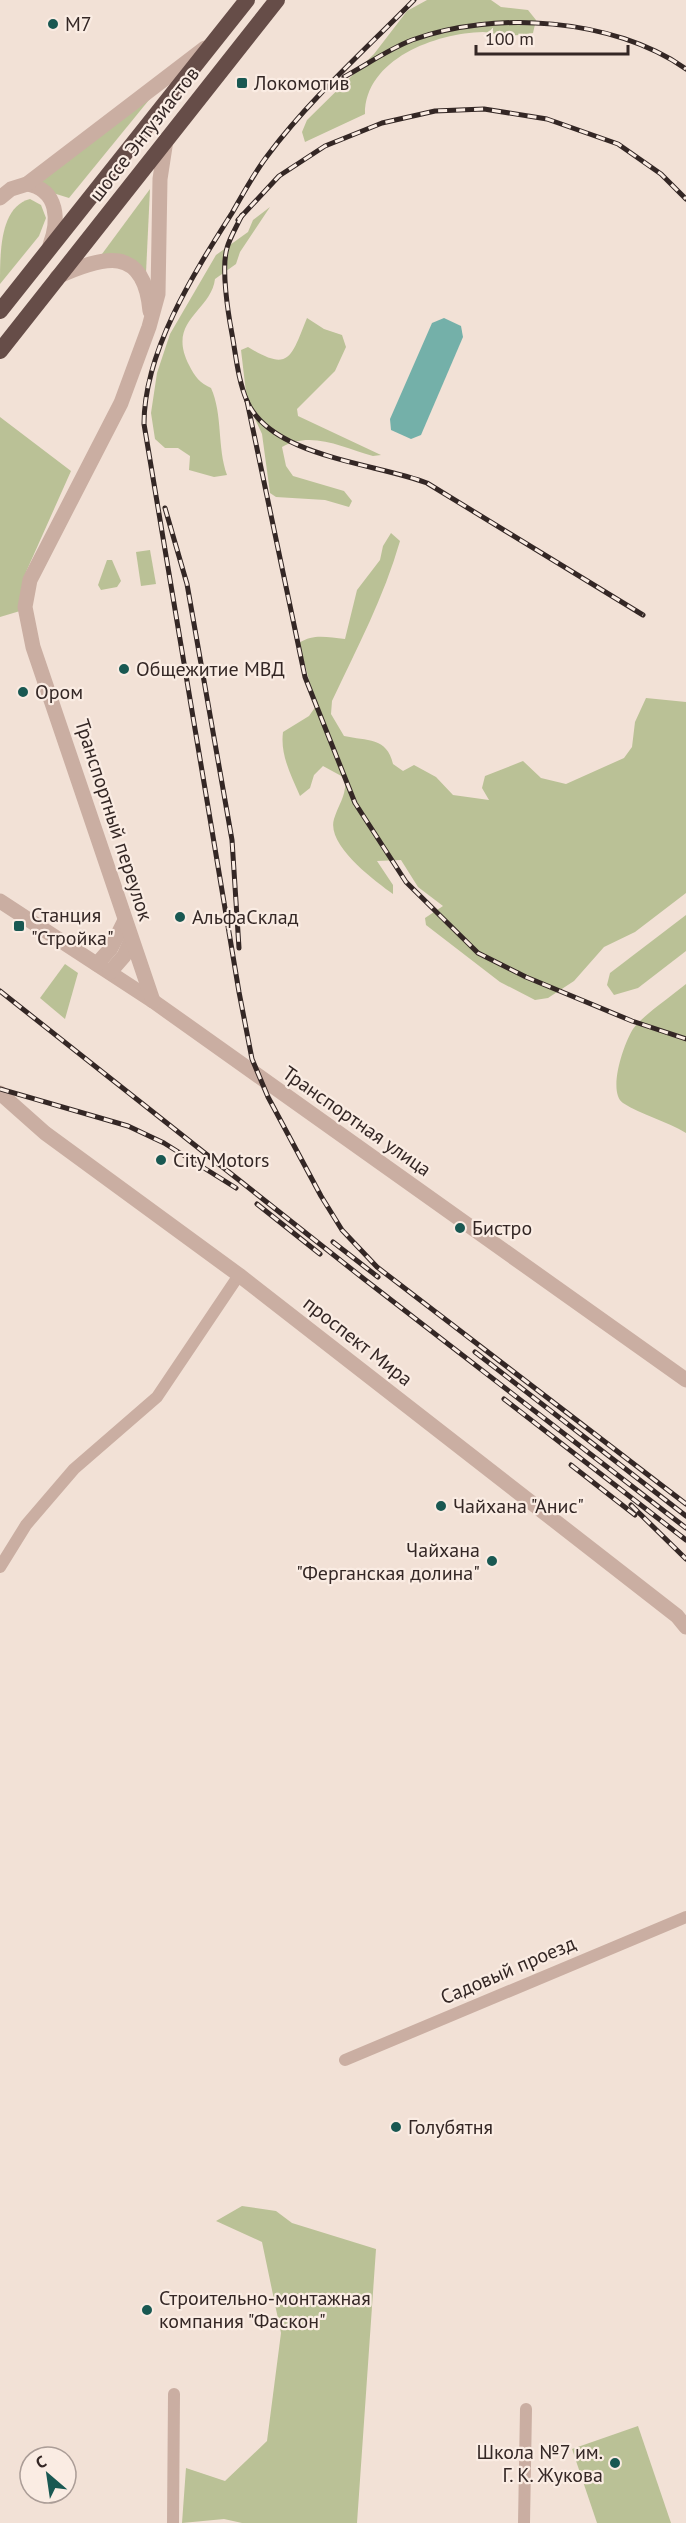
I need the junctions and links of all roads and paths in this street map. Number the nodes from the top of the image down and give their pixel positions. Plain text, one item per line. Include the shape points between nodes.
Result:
1 (247, 0) edge
2 (277, 0) edge
3 (214, 41) junction
4 (166, 140) junction
5 (27, 184) junction
6 (0, 198) edge
7 (49, 249) junction
8 (57, 278) junction
9 (0, 311) edge
10 (151, 320) junction
11 (0, 351) edge
12 (0, 902) edge
13 (125, 920) junction
14 (131, 940) junction
15 (104, 968) junction
16 (153, 1001) junction
17 (0, 1093) edge
18 (239, 1275) junction
19 (686, 1380) edge
20 (0, 1566) edge
21 (686, 1627) edge
22 (686, 1917) edge
23 (345, 2060) dead end
24 (174, 2394) dead end
25 (526, 2409) dead end
26 (173, 2523) edge
27 (524, 2523) edge

1 - 3 highway, шоссе Энтузиастов
2 - 4 highway, шоссе Энтузиастов
3 - 5 street
3 - 7 highway, шоссе Энтузиастов
4 - 8 highway, шоссе Энтузиастов
4 - 10 street, Транспортный переулок via 160,179 158,294
5 - 6 street
5 - 7 street via 44,190 55,208 56,228
7 - 9 highway, шоссе Энтузиастов
8 - 10 street via 95,261 121,261 144,283
8 - 11 highway, шоссе Энтузиастов
10 - 13 street, Транспортный переулок via 121,403 30,580 25,607 33,647
12 - 15 street, Транспортная улица
13 - 14 street, Транспортный переулок
13 - 15 street
14 - 15 street via 124,956
14 - 16 street, Транспортный переулок
15 - 16 street, Транспортная улица
16 - 19 street, Транспортная улица
17 - 18 street, проспект Мира via 49,1135
18 - 20 street via 157,1397 74,1469 26,1525
18 - 21 street, проспект Мира via 677,1616
22 - 23 street, Садовый проезд
24 - 26 street
25 - 27 street

